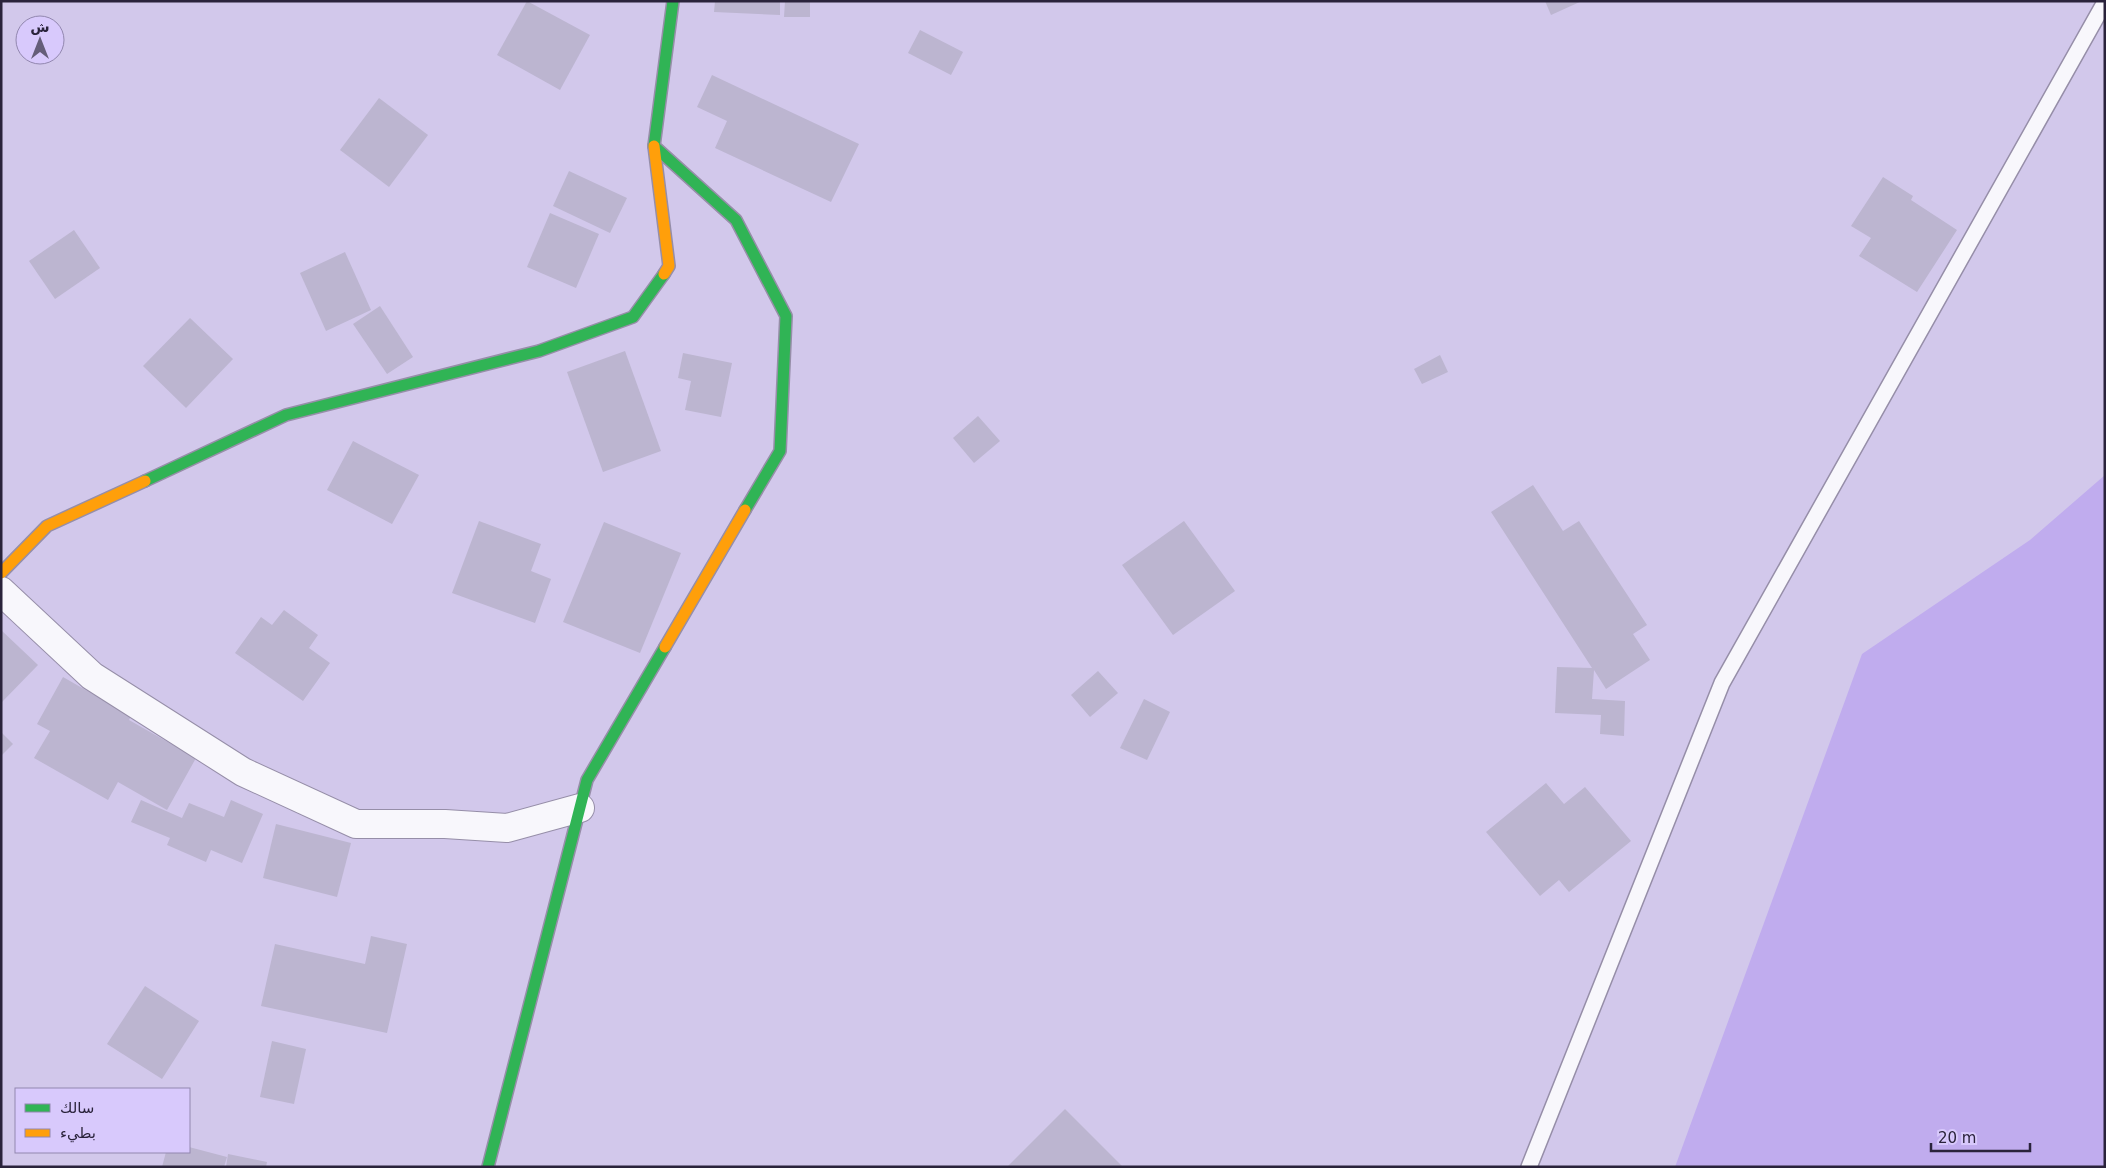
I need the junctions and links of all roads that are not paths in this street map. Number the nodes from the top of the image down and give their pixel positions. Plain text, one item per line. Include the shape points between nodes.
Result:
1 (673, 1) edge
2 (2105, 2) edge
3 (654, 146) junction
4 (1, 573) edge
5 (1, 591) edge
6 (580, 808) junction
7 (488, 1167) edge
8 (1529, 1167) edge

1 - 3 street
2 - 8 lane via 1722,683
3 - 4 street via 669,266 633,317 539,350 286,415 47,526
3 - 6 street via 736,220 786,316 780,452 587,780
5 - 6 street via 92,676 243,772 356,824 507,828
6 - 7 street

